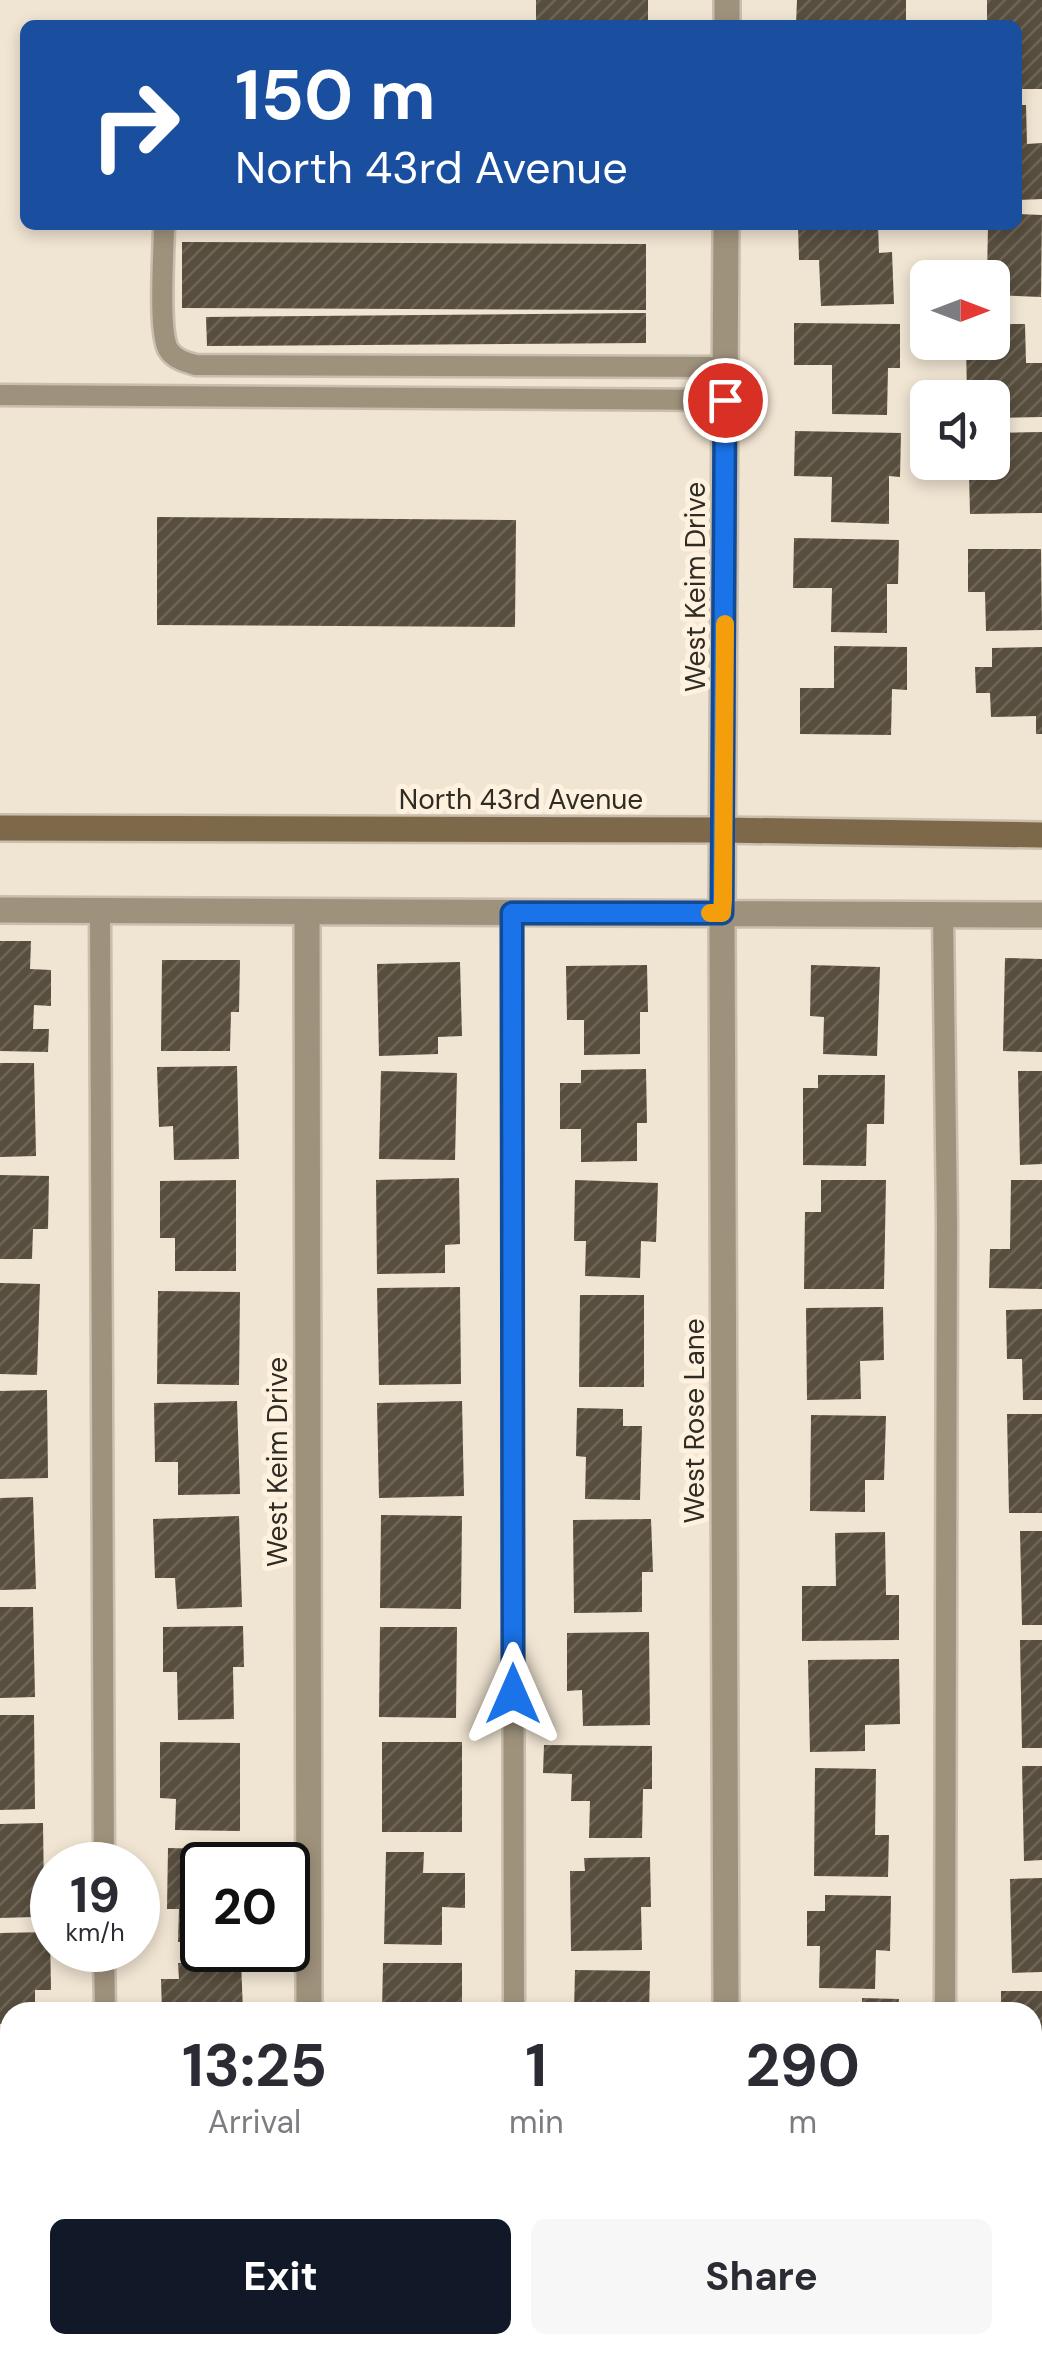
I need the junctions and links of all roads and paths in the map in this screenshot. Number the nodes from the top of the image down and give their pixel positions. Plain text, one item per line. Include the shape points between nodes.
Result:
1 (164, 230) edge
2 (726, 230) edge
3 (725, 368) junction
4 (0, 395) edge
5 (725, 400) junction
6 (0, 828) edge
7 (724, 830) junction
8 (1042, 835) edge
9 (0, 910) edge
10 (100, 911) junction
11 (307, 912) junction
12 (512, 913) junction
13 (722, 913) junction
14 (943, 914) junction
15 (1042, 915) edge
16 (104, 1842) edge
17 (104, 1972) edge
18 (105, 2002) edge
19 (309, 2002) edge
20 (514, 2002) edge
21 (726, 2002) edge
22 (945, 2002) edge

1 - 3 lane via 168,349 196,365
2 - 3 street, West Keim Drive
3 - 5 street, West Keim Drive
4 - 5 lane
5 - 7 street, West Keim Drive
6 - 7 main road, North 43rd Avenue
7 - 8 main road, North 43rd Avenue
7 - 13 street, West Rose Lane
9 - 10 street
10 - 11 street
10 - 16 lane
11 - 12 street
11 - 19 street, West Keim Drive
12 - 13 street
12 - 20 lane
13 - 14 street
13 - 21 street, West Rose Lane
14 - 15 street
14 - 22 lane
17 - 18 lane

